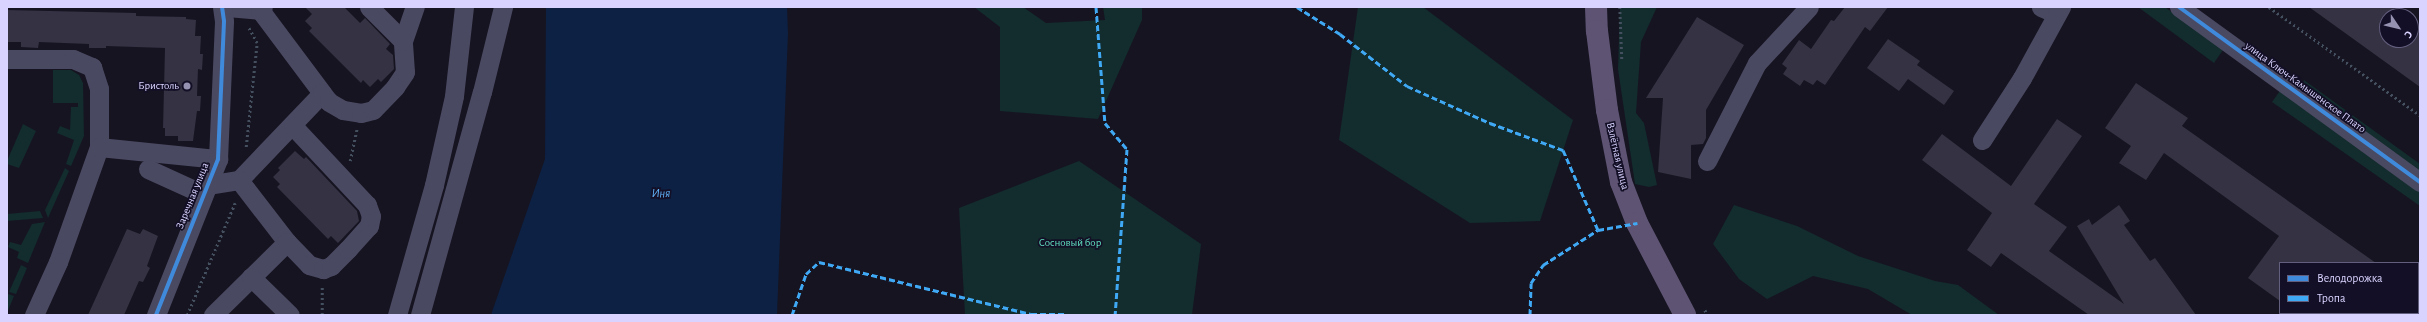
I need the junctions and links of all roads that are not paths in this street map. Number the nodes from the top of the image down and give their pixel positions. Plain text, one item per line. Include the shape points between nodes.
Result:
1 (222, 7) edge
2 (227, 7) edge
3 (369, 7) edge
4 (415, 7) edge
5 (464, 7) edge
6 (503, 7) edge
7 (1596, 7) edge
8 (1809, 7) edge
9 (2179, 7) edge
10 (262, 9) edge
11 (2053, 9) edge
12 (403, 41) junction
13 (7, 59) edge
14 (322, 93) junction
15 (293, 126) junction
16 (1982, 140) dead end
17 (98, 147) junction
18 (218, 159) junction
19 (1707, 161) dead end
20 (148, 169) dead end
21 (239, 180) junction
22 (2420, 182) edge
23 (205, 189) junction
24 (287, 242) junction
25 (251, 277) junction
26 (1694, 312) edge
27 (34, 315) edge
28 (156, 315) edge
29 (213, 315) edge
30 (290, 315) edge
31 (397, 315) edge
32 (420, 315) edge

1 - 18 street, Заречная улица via 224,21
2 - 10 street
3 - 12 street
4 - 12 street
5 - 31 street via 454,96 434,185
6 - 32 street
7 - 26 main road, Взлётная улица via 1607,110 1621,182 1637,224
8 - 19 street via 1757,62
9 - 22 street, улица Ключ-Камышенское Плато
10 - 14 street
11 - 16 street via 2022,78
12 - 14 street via 405,72 395,87 373,110 361,113 343,110
13 - 17 street via 73,59 92,67 99,89
14 - 15 street
15 - 21 street
15 - 24 street via 367,205 371,216 369,226 331,266 323,269 308,265
17 - 18 street
17 - 27 street via 58,262
18 - 23 street, Заречная улица
20 - 23 street
21 - 23 street
21 - 24 street
23 - 28 street, Заречная улица
24 - 25 street
25 - 29 street
25 - 30 street

